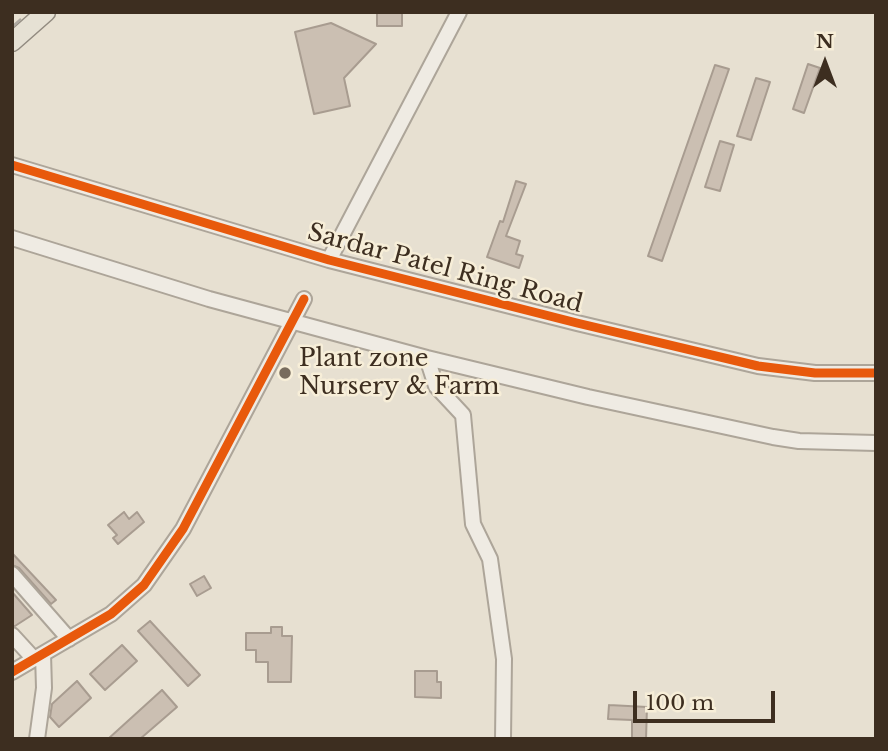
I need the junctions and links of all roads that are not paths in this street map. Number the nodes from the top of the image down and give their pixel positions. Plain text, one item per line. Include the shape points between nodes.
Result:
1 (46, 12) edge
2 (459, 12) edge
3 (12, 42) edge
4 (12, 166) edge
5 (12, 238) edge
6 (329, 260) junction
7 (304, 299) dead end
8 (291, 322) junction
9 (427, 358) junction
10 (876, 373) edge
11 (876, 443) edge
12 (12, 574) edge
13 (12, 635) edge
14 (69, 639) junction
15 (39, 657) junction
16 (12, 672) edge
17 (37, 739) edge
18 (503, 739) edge

1 - 3 main road
2 - 6 street
4 - 6 street, Sardar Patel Ring Road
5 - 8 street
6 - 10 street, Sardar Patel Ring Road via 758,366 815,373
7 - 8 street
8 - 9 street
8 - 14 street via 183,529 160,564 128,601
9 - 11 street via 737,430 799,441
9 - 18 street via 436,386 463,415 473,524 490,559 504,659
12 - 14 street
13 - 15 street
14 - 15 street
15 - 16 street
15 - 17 street via 44,688

